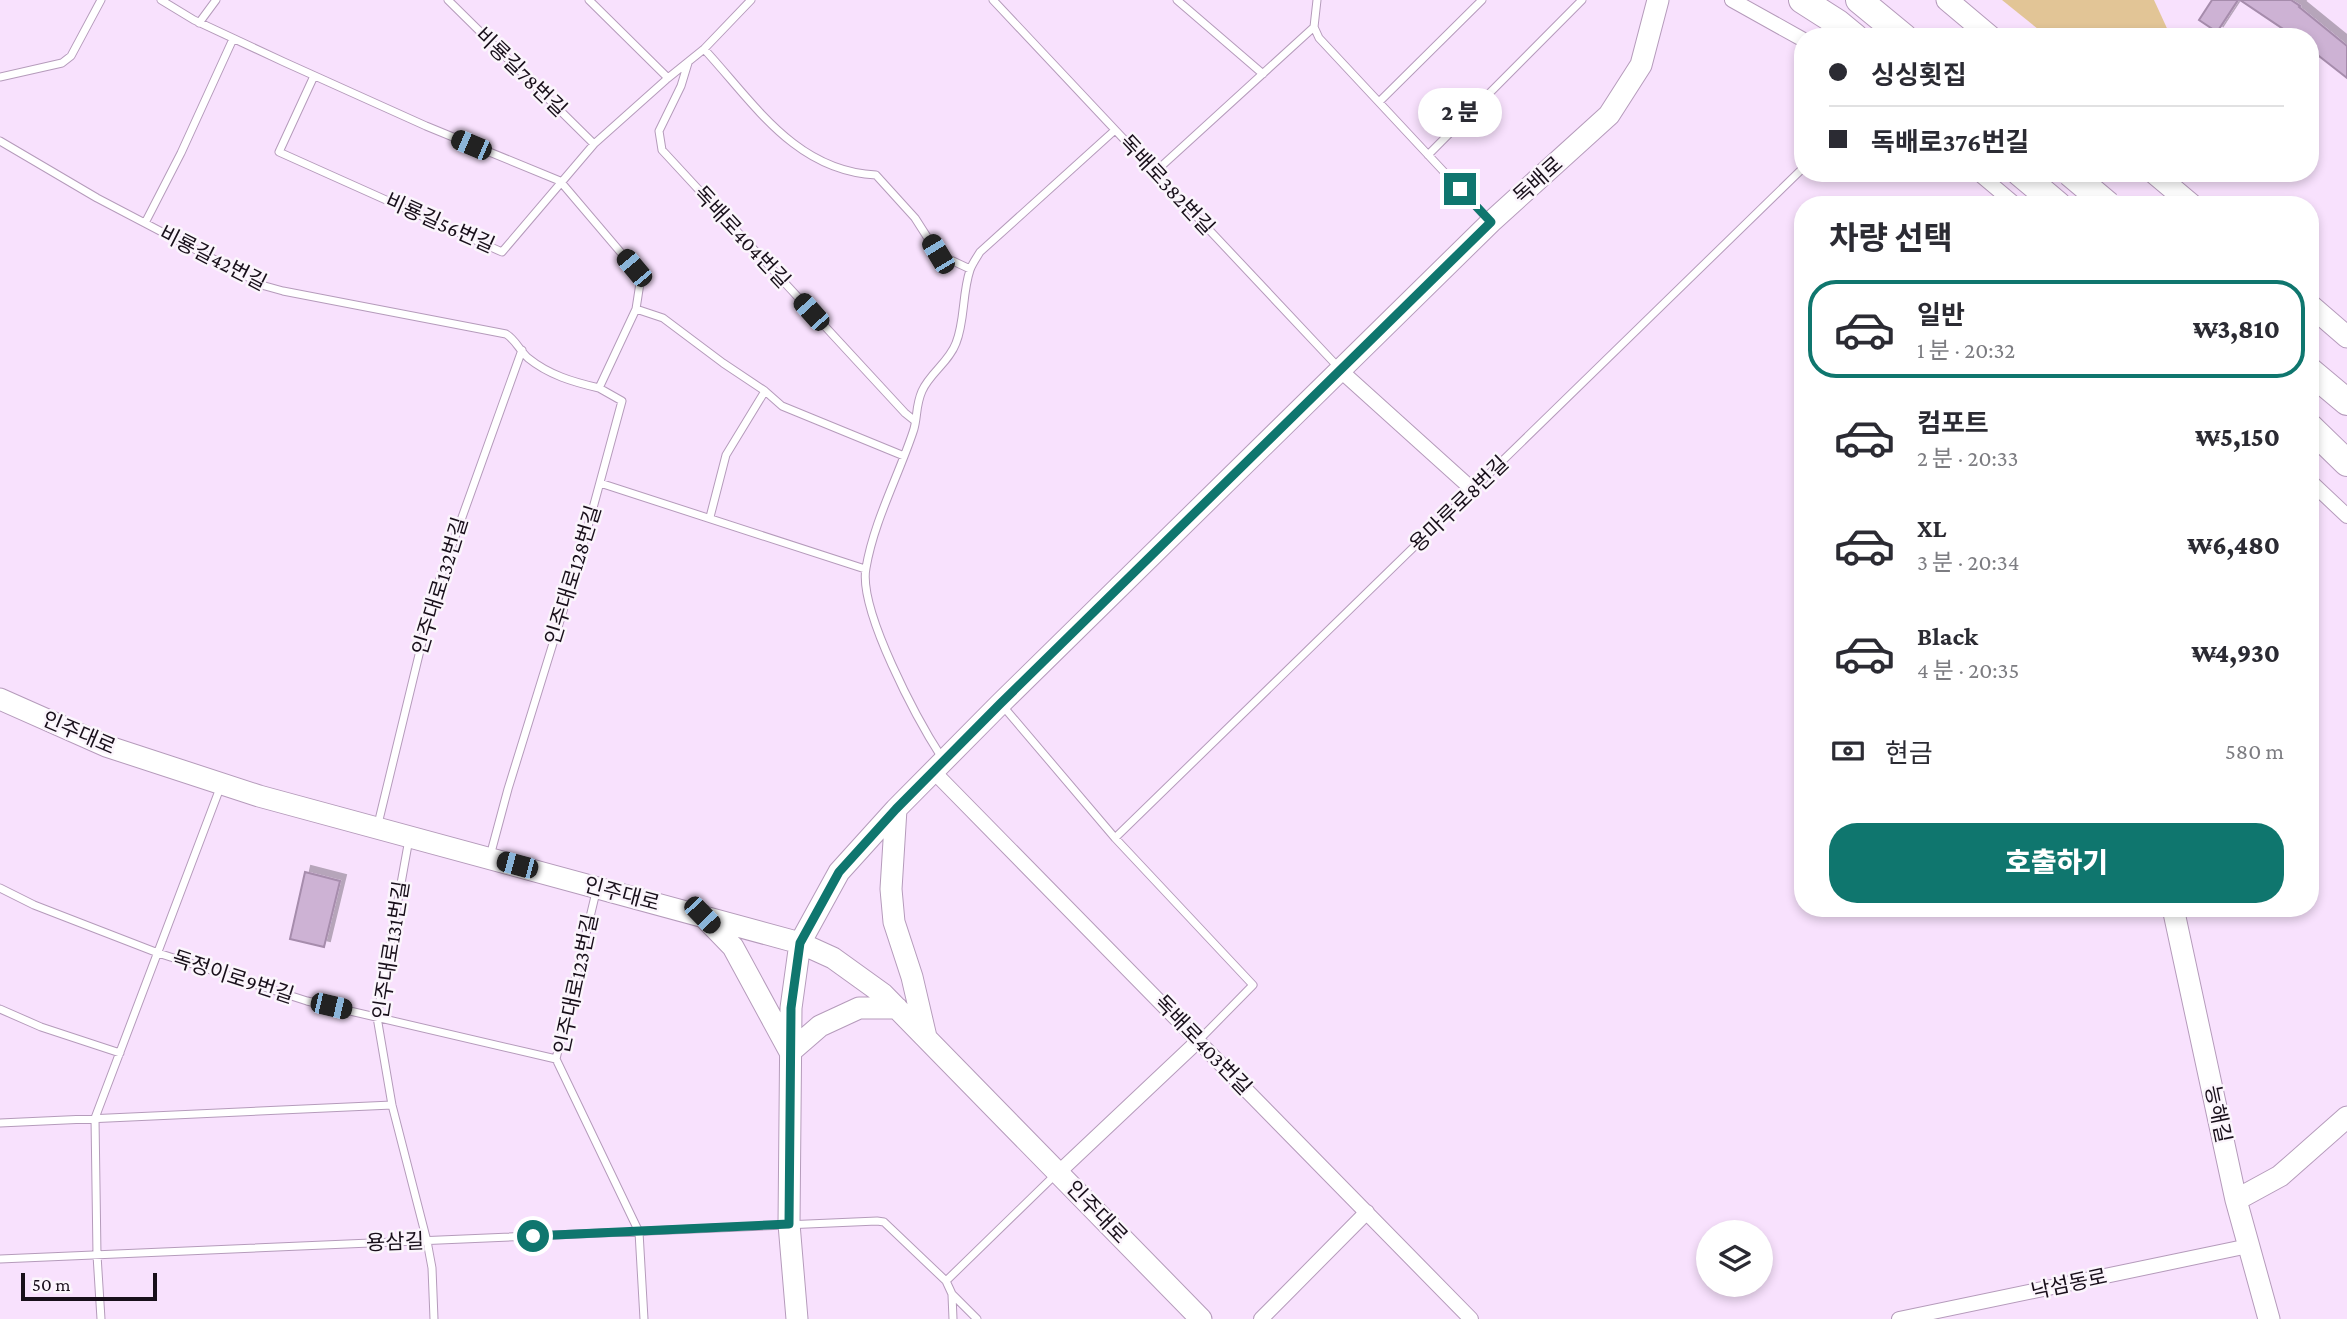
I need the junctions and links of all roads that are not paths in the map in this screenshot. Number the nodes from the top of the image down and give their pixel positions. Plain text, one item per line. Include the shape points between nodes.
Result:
1 (101, 0) edge
2 (161, 0) edge
3 (216, 0) edge
4 (448, 0) edge
5 (589, 0) edge
6 (751, 0) edge
7 (993, 0) edge
8 (1177, 0) edge
9 (1317, 0) edge
10 (1482, 0) edge
11 (1582, 0) edge
12 (1658, 0) edge
13 (1732, 0) edge
14 (1802, 0) edge
15 (1859, 0) edge
16 (1947, 0) edge
17 (199, 23) junction
18 (1314, 27) junction
19 (1844, 28) edge
20 (1893, 28) edge
21 (1981, 28) edge
22 (1794, 35) edge
23 (233, 38) junction
24 (705, 49) junction
25 (690, 60) junction
26 (1264, 74) junction
27 (314, 76) junction
28 (0, 77) edge
29 (668, 78) junction
30 (1379, 102) junction
31 (1115, 130) junction
32 (0, 141) edge
33 (594, 144) junction
34 (1428, 155) junction
35 (1155, 173) junction
36 (1794, 177) edge
37 (560, 181) junction
38 (1989, 182) edge
39 (2031, 182) edge
40 (2081, 182) edge
41 (2165, 182) edge
42 (2005, 196) edge
43 (2048, 196) edge
44 (2097, 196) edge
45 (2181, 196) edge
46 (1491, 222) junction
47 (145, 223) junction
48 (970, 269) junction
49 (636, 309) junction
50 (2319, 313) edge
51 (2347, 337) edge
52 (522, 350) junction
53 (1341, 371) junction
54 (2319, 379) edge
55 (599, 388) junction
56 (765, 391) junction
57 (2347, 402) edge
58 (915, 421) junction
59 (2319, 436) edge
60 (904, 456) junction
61 (2347, 463) edge
62 (600, 482) junction
63 (1473, 490) junction
64 (2319, 490) edge
65 (2347, 516) edge
66 (710, 517) junction
67 (865, 569) junction
68 (1, 702) edge
69 (1000, 704) junction
70 (939, 766) junction
71 (222, 784) junction
72 (896, 809) junction
73 (377, 828) junction
74 (410, 836) junction
75 (1115, 838) junction
76 (490, 858) junction
77 (598, 887) junction
78 (0, 888) edge
79 (702, 915) junction
80 (2175, 917) edge
81 (800, 943) junction
82 (158, 953) junction
83 (0, 1009) edge
84 (897, 1009) junction
85 (377, 1017) junction
86 (927, 1039) junction
87 (1198, 1041) junction
88 (790, 1052) junction
89 (120, 1053) junction
90 (556, 1059) junction
91 (392, 1105) junction
92 (2347, 1117) edge
93 (95, 1118) junction
94 (0, 1123) edge
95 (1058, 1172) junction
96 (2236, 1200) junction
97 (1367, 1212) junction
98 (789, 1224) junction
99 (639, 1232) junction
100 (427, 1241) junction
101 (2239, 1248) dead end
102 (97, 1255) junction
103 (0, 1259) edge
104 (946, 1281) junction
105 (952, 1294) junction
106 (101, 1319) edge
107 (434, 1319) edge
108 (644, 1319) edge
109 (797, 1319) edge
110 (953, 1319) edge
111 (977, 1319) edge
112 (1201, 1319) edge
113 (1261, 1319) edge
114 (1471, 1319) edge
115 (1899, 1319) edge
116 (2269, 1319) edge

1 - 28 lane via 71,56 62,63
2 - 17 lane
3 - 17 lane
4 - 33 lane, 비룡길78번길
5 - 29 lane
6 - 24 lane
7 - 31 lane, 독배로382번길
8 - 26 lane
9 - 18 lane
10 - 30 lane
11 - 34 lane
12 - 46 main road, 독배로 via 1641,65 1609,114
13 - 22 street
14 - 19 highway
15 - 20 highway
16 - 21 main road
17 - 23 lane
18 - 26 lane
18 - 30 lane
23 - 27 lane
23 - 47 lane
24 - 25 lane
24 - 48 lane via 790,143 854,174 876,175 915,218 938,254
25 - 29 lane
25 - 58 lane, 독배로404번길 via 659,131 662,150
26 - 35 lane
27 - 37 lane
27 - 37 lane, 비룡길56번길 via 279,152 502,252
29 - 33 lane
30 - 34 lane
31 - 35 lane, 독배로382번길
31 - 48 lane via 980,252
32 - 47 lane, 비룡길42번길
33 - 37 lane
34 - 46 lane
35 - 53 lane, 독배로382번길
36 - 63 lane, 용마루로8번길
37 - 49 lane via 634,268 640,283
38 - 42 street
39 - 43 highway
40 - 44 highway, bridge
41 - 45 main road
46 - 53 main road, 독배로
47 - 52 lane, 비룡길42번길 via 265,286 506,334
48 - 58 lane via 957,342 925,385
49 - 55 lane
49 - 56 lane via 663,318
50 - 51 main road
52 - 55 lane, 비룡길42번길 via 546,371
52 - 73 lane, 인주대로132번길 via 432,601
53 - 63 street
53 - 69 main road, 독배로
54 - 57 highway
55 - 62 lane, 인주대로128번길 via 622,401
56 - 60 lane via 782,406
56 - 66 lane via 726,455
58 - 60 lane
59 - 61 highway
60 - 67 lane
62 - 66 lane
62 - 76 lane, 인주대로128번길
63 - 75 lane, 용마루로8번길
64 - 65 street
66 - 67 lane
67 - 70 lane via 865,593 873,618
68 - 71 main road, 인주대로 via 106,746
69 - 70 main road, 독배로
69 - 75 lane
70 - 72 main road, 독배로
70 - 87 street, 독배로403번길
71 - 73 main road, 인주대로
71 - 82 lane
72 - 81 main road, 독배로 via 839,872
72 - 86 main road via 891,889 894,922
73 - 74 main road, 인주대로
74 - 76 main road, 인주대로
74 - 85 lane, 인주대로131번길
75 - 87 lane via 1253,985
76 - 77 main road, 인주대로
77 - 79 main road, 인주대로
77 - 90 lane, 인주대로123번길
78 - 82 lane, 독정이로9번길
79 - 81 main road, 인주대로
79 - 88 main road via 733,947
80 - 96 main road, 능해길
81 - 84 main road, 인주대로 via 833,958
81 - 88 main road, 독배로
82 - 85 lane, 독정이로9번길
82 - 89 lane
83 - 89 lane
84 - 86 main road, 인주대로
84 - 88 main road via 859,1008 820,1026
85 - 90 lane, 독정이로9번길
85 - 91 lane, 인주대로131번길
86 - 95 main road, 인주대로
87 - 95 street
87 - 97 street, 독배로403번길
88 - 98 main road, 독배로
89 - 93 lane
90 - 99 lane, 인주대로123번길
91 - 93 lane
91 - 100 lane, 인주대로131번길
92 - 96 main road via 2280,1176
93 - 94 lane
93 - 102 lane
95 - 104 lane
95 - 112 main road, 인주대로
96 - 116 main road, 능해길
97 - 113 street
97 - 114 street, 독배로403번길
98 - 99 lane, 용삼길
98 - 104 lane, 용삼길 via 884,1222
98 - 109 main road, 독배로
99 - 100 lane, 용삼길
99 - 108 lane
100 - 102 lane, 용삼길
100 - 107 lane, 인주대로131번길
101 - 115 street, 낙섬동로
102 - 103 lane, 용삼길
102 - 106 lane
104 - 105 lane
105 - 110 lane
105 - 111 lane

